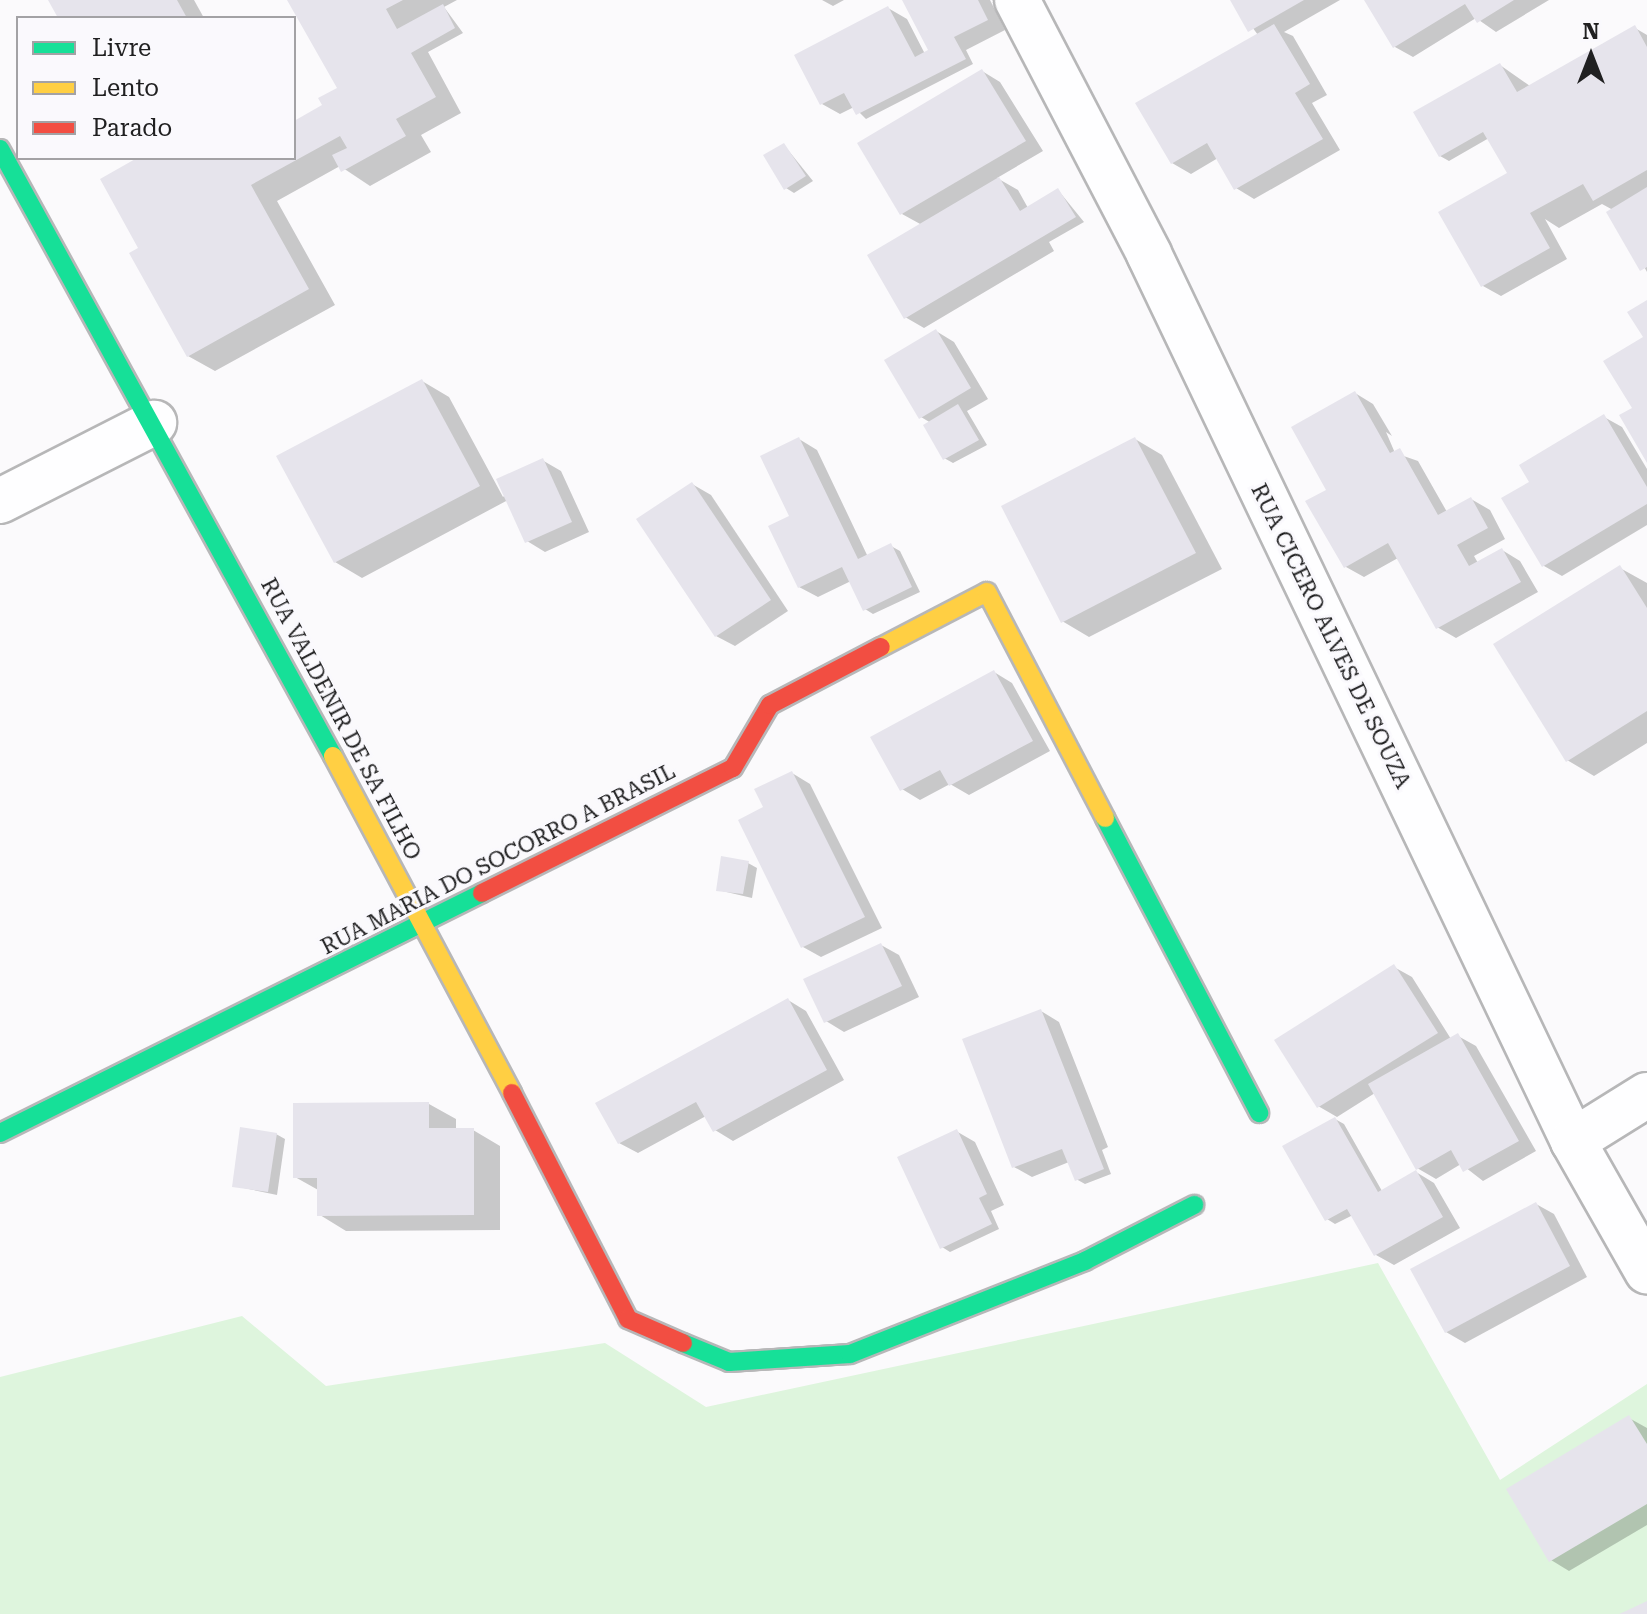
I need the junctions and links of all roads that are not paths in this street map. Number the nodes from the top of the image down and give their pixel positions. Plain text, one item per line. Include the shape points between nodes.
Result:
1 (1017, 0) edge
2 (0, 149) edge
3 (154, 423) junction
4 (0, 501) edge
5 (425, 924) junction
6 (1647, 1095) edge
7 (1259, 1113) dead end
8 (0, 1133) edge
9 (1573, 1141) junction
10 (1194, 1205) dead end
11 (1647, 1271) edge

1 - 9 street, RUA CICERO ALVES DE SOUZA via 1149,254
2 - 3 street, RUA VALDENIR DE SA FILHO
3 - 4 street
3 - 5 street, RUA VALDENIR DE SA FILHO
5 - 7 street, RUA MARIA DO SOCORRO A BRASIL via 733,768 770,705 987,592
5 - 8 street, RUA MARIA DO SOCORRO A BRASIL
5 - 10 street, RUA VALDENIR DE SA FILHO via 628,1319 729,1362 850,1354 1085,1261
6 - 9 street
9 - 11 street, RUA CICERO ALVES DE SOUZA

